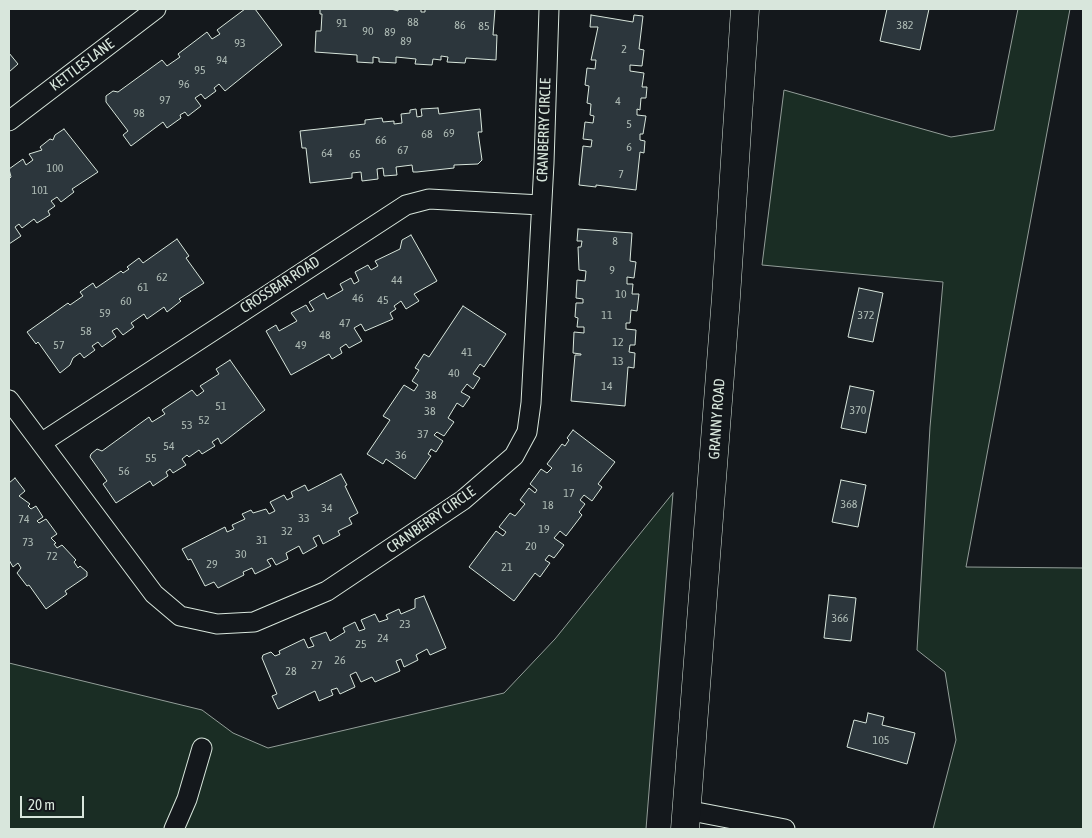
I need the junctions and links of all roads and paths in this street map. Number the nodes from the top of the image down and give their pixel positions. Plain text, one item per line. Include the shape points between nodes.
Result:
1 (156, 9) edge
2 (549, 9) edge
3 (745, 9) edge
4 (9, 121) edge
5 (541, 205) junction
6 (9, 400) edge
7 (41, 442) junction
8 (202, 748) dead end
9 (686, 820) edge
10 (174, 829) edge
11 (785, 829) edge

1 - 4 street, KETTLES LANE
2 - 5 street, CRANBERRY CIRCLE
3 - 9 street, GRANNY ROAD
5 - 7 street, CROSSBAR ROAD via 429,199 406,205
5 - 7 street, CRANBERRY CIRCLE via 527,432 514,456 463,500 327,591 254,622 217,624 180,616 154,594
6 - 7 street, CRANBERRY CIRCLE
8 - 10 street
9 - 11 street

